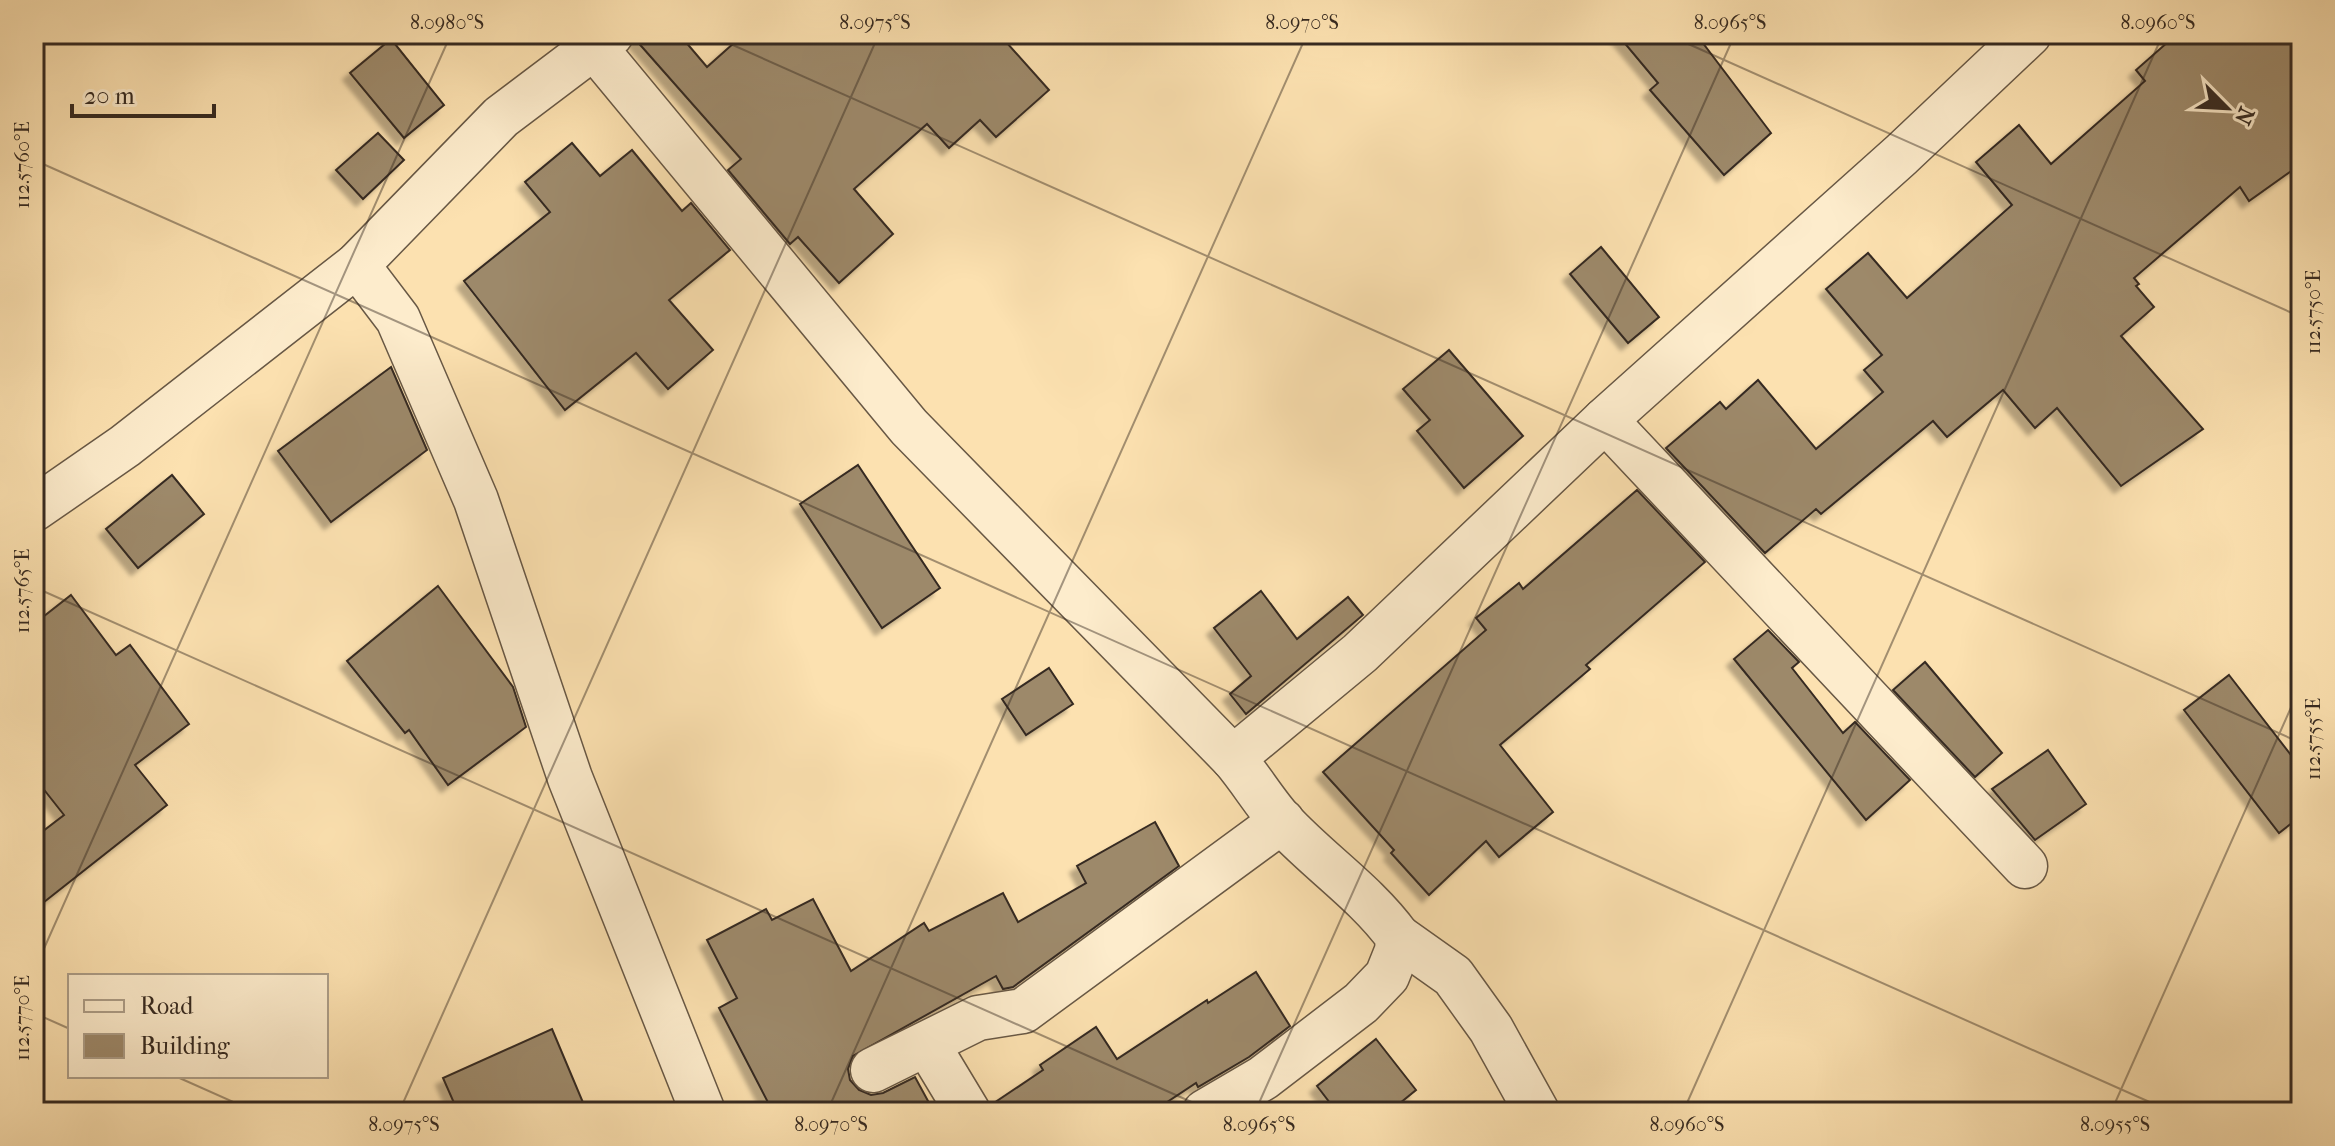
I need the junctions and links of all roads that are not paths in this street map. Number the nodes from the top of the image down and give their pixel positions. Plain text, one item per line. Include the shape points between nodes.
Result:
1 (2029, 34) edge
2 (603, 41) edge
3 (357, 265) junction
4 (1605, 420) junction
5 (34, 509) edge
6 (1233, 758) junction
7 (1282, 821) junction
8 (2025, 866) dead end
9 (1398, 937) junction
10 (927, 1044) junction
11 (873, 1070) dead end
12 (703, 1112) edge
13 (968, 1112) edge
14 (1205, 1112) edge
15 (1537, 1112) edge

1 - 4 street
2 - 3 street via 501,117
2 - 6 street via 909,427
3 - 5 street via 125,446
3 - 12 street via 398,319 476,500 570,778
4 - 6 street via 1360,653
4 - 8 street
6 - 7 street
7 - 9 street
7 - 10 street via 1023,1011 978,1018
9 - 14 street via 1387,976 1361,1003 1263,1078
9 - 15 street via 1453,976 1491,1029
10 - 11 street
10 - 13 street

